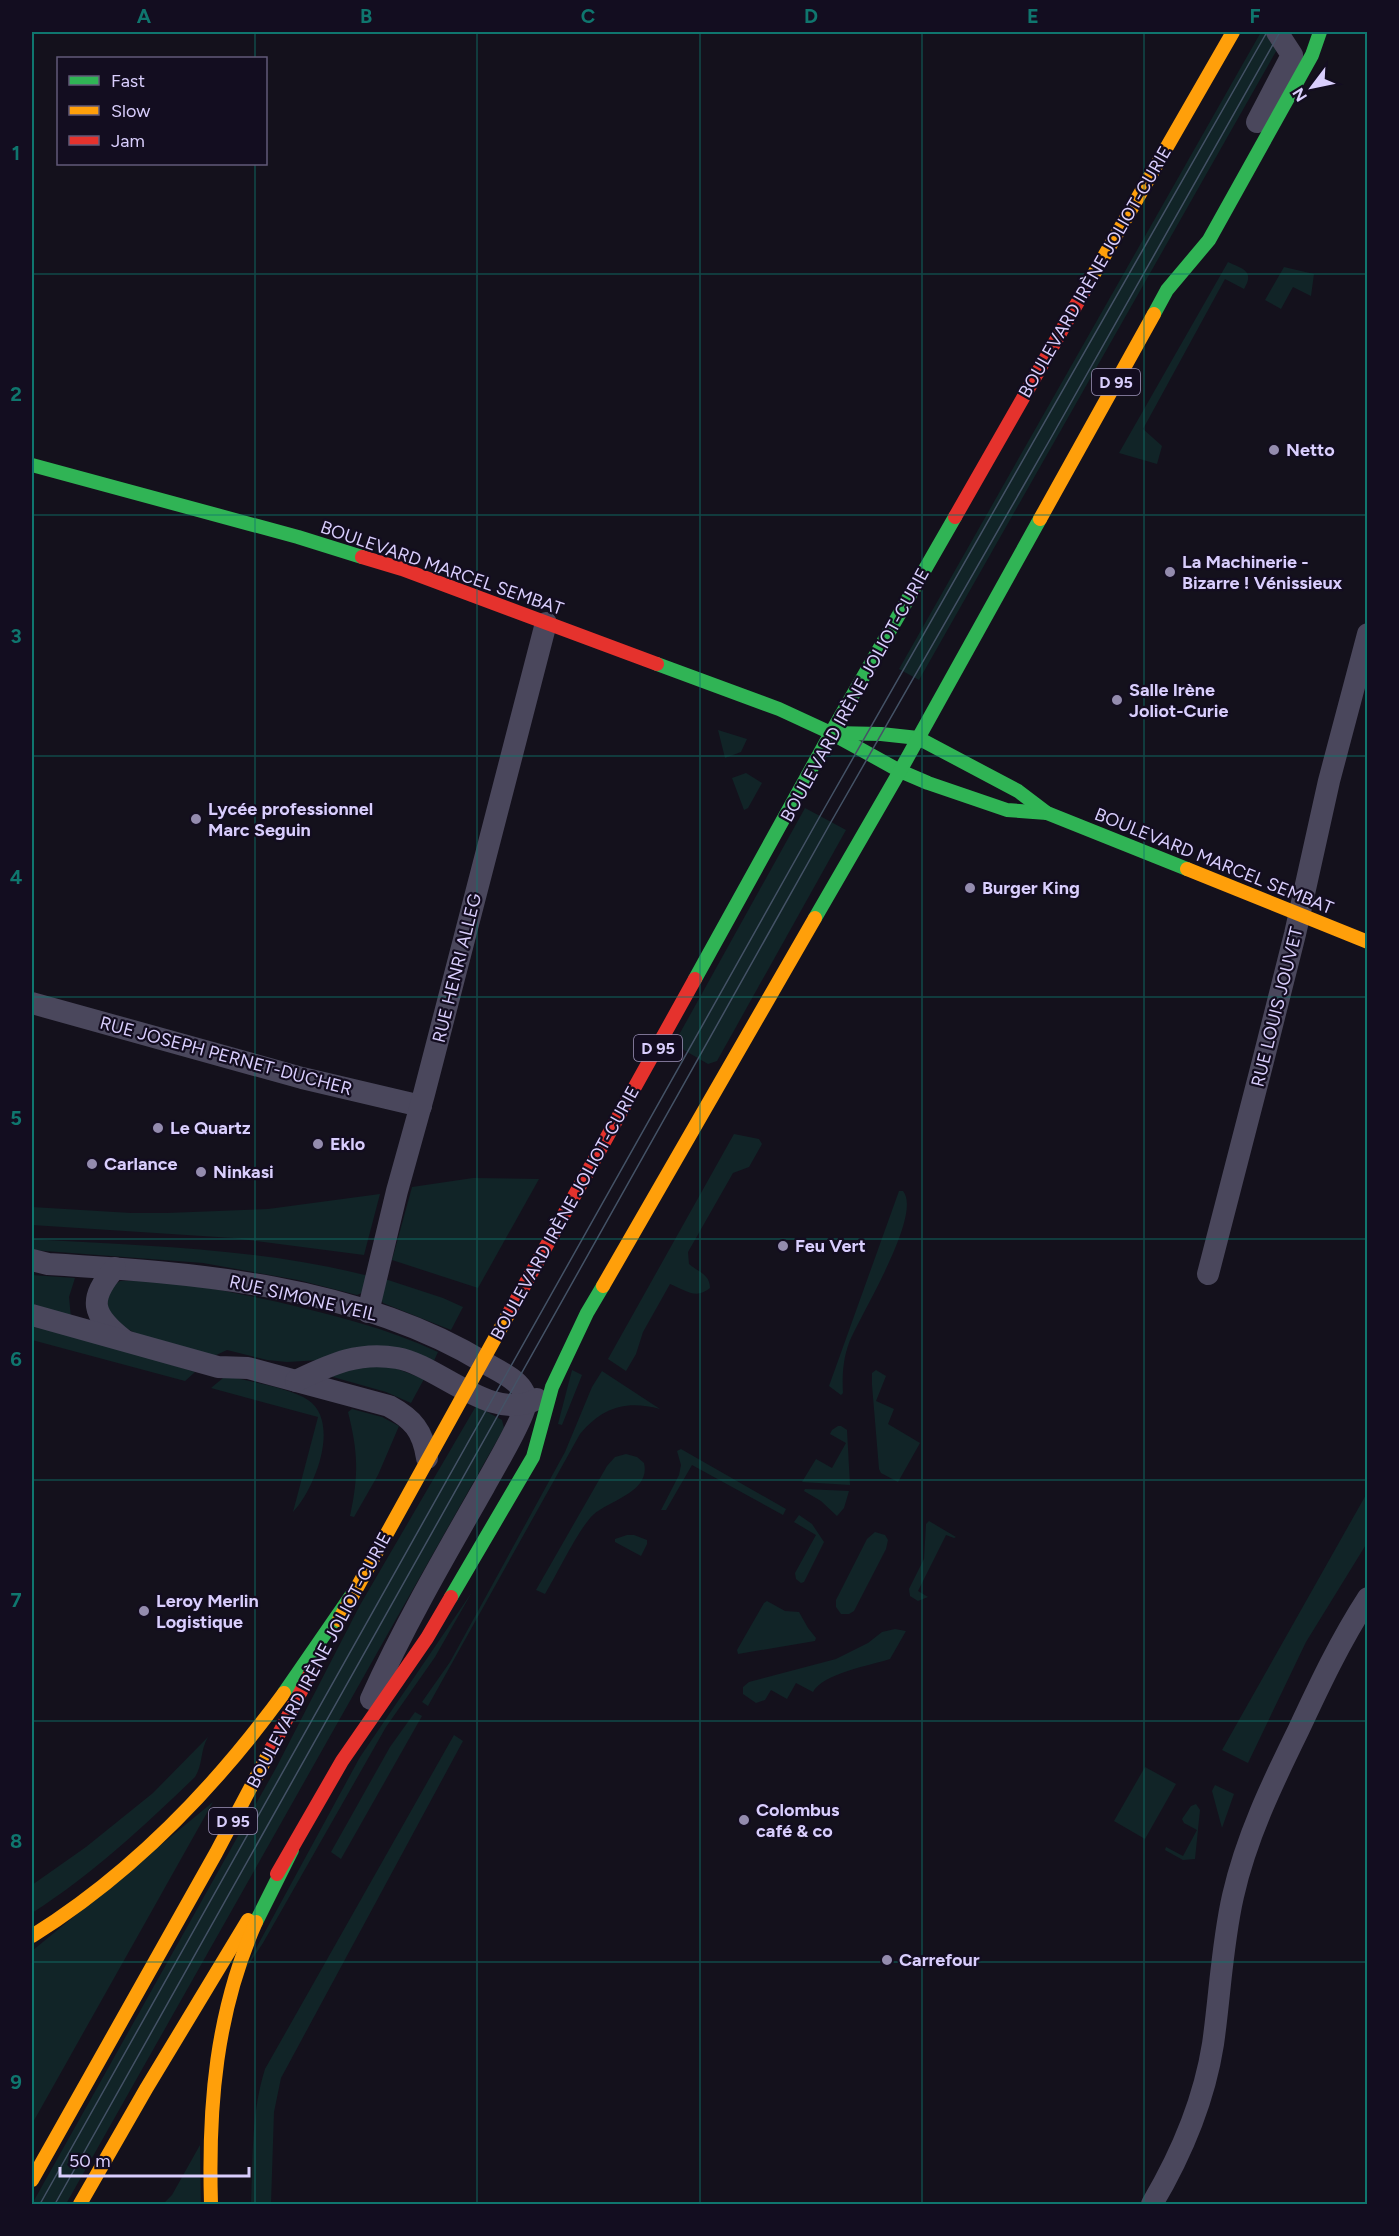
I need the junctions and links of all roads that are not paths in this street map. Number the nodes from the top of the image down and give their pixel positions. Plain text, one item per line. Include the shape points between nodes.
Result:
1 (1233, 32) edge
2 (1277, 32) edge
3 (1320, 32) edge
4 (1167, 290) junction
5 (32, 465) edge
6 (546, 623) junction
7 (1368, 634) edge
8 (831, 733) junction
9 (918, 738) junction
10 (900, 771) junction
11 (1047, 813) junction
12 (1299, 915) junction
13 (1368, 942) edge
14 (32, 1004) edge
15 (421, 1106) junction
16 (37, 1263) edge
17 (115, 1268) junction
18 (1208, 1274) dead end
19 (368, 1312) junction
20 (32, 1315) edge
21 (125, 1341) junction
22 (482, 1361) junction
23 (296, 1381) junction
24 (552, 1387) junction
25 (465, 1390) junction
26 (526, 1403) junction
27 (427, 1458) junction
28 (353, 1593) junction
29 (1368, 1598) edge
30 (342, 1761) junction
31 (292, 1850) junction
32 (32, 1936) edge
33 (32, 2180) edge
34 (80, 2205) edge
35 (211, 2205) edge
36 (1152, 2205) edge

1 - 8 main road, BOULEVARD IRÈNE JOLIOT-CURIE / D 95
2 - 4 street via 1292,55
3 - 4 main road, D 95 via 1312,55 1203,249
4 - 9 main road, D 95
5 - 6 main road, BOULEVARD MARCEL SEMBAT via 298,537 402,569
6 - 8 main road, BOULEVARD MARCEL SEMBAT via 779,709
6 - 15 street, RUE HENRI ALLEG
7 - 12 street, RUE LOUIS JOUVET
8 - 9 main road, BOULEVARD MARCEL SEMBAT
8 - 10 main road, BOULEVARD MARCEL SEMBAT
8 - 22 main road, BOULEVARD IRÈNE JOLIOT-CURIE / D 95
9 - 10 main road, D 95
9 - 11 main road, BOULEVARD MARCEL SEMBAT via 1018,791
10 - 11 main road, BOULEVARD MARCEL SEMBAT via 1007,810
10 - 24 main road, D 95 via 587,1313
11 - 12 main road, BOULEVARD MARCEL SEMBAT
12 - 13 main road, BOULEVARD MARCEL SEMBAT
12 - 18 street, RUE LOUIS JOUVET
14 - 15 street, RUE JOSEPH PERNET-DUCHER via 302,1078
15 - 19 street, RUE HENRI ALLEG
16 - 17 street, RUE SIMONE VEIL
17 - 19 street, RUE SIMONE VEIL via 260,1284
17 - 21 street via 97,1293 96,1306 102,1319
19 - 22 street, RUE SIMONE VEIL via 446,1341
20 - 21 street
21 - 23 street via 218,1366 248,1368
22 - 25 main road, BOULEVARD IRÈNE JOLIOT-CURIE / D 95
22 - 26 street, BOULEVARD IRÈNE JOLIOT-CURIE via 522,1388
23 - 25 street via 338,1361 382,1356 412,1362
23 - 27 street via 404,1414 418,1429
24 - 26 street
24 - 30 main road, D 95 via 532,1457 427,1638
25 - 26 street via 505,1404
25 - 27 main road, BOULEVARD IRÈNE JOLIOT-CURIE / D 95
26 - 30 street via 508,1444 398,1640
27 - 28 main road, BOULEVARD IRÈNE JOLIOT-CURIE / D 95
28 - 32 main road via 226,1767 158,1839 98,1890
28 - 33 main road, BOULEVARD IRÈNE JOLIOT-CURIE / D 95 via 216,1853
29 - 36 street via 1323,1677 1265,1800 1241,1863 1213,2046 1198,2107 1185,2142
30 - 31 main road, D 95
31 - 34 main road, D 95
31 - 35 main road via 258,1919 226,2007 215,2071 209,2146

